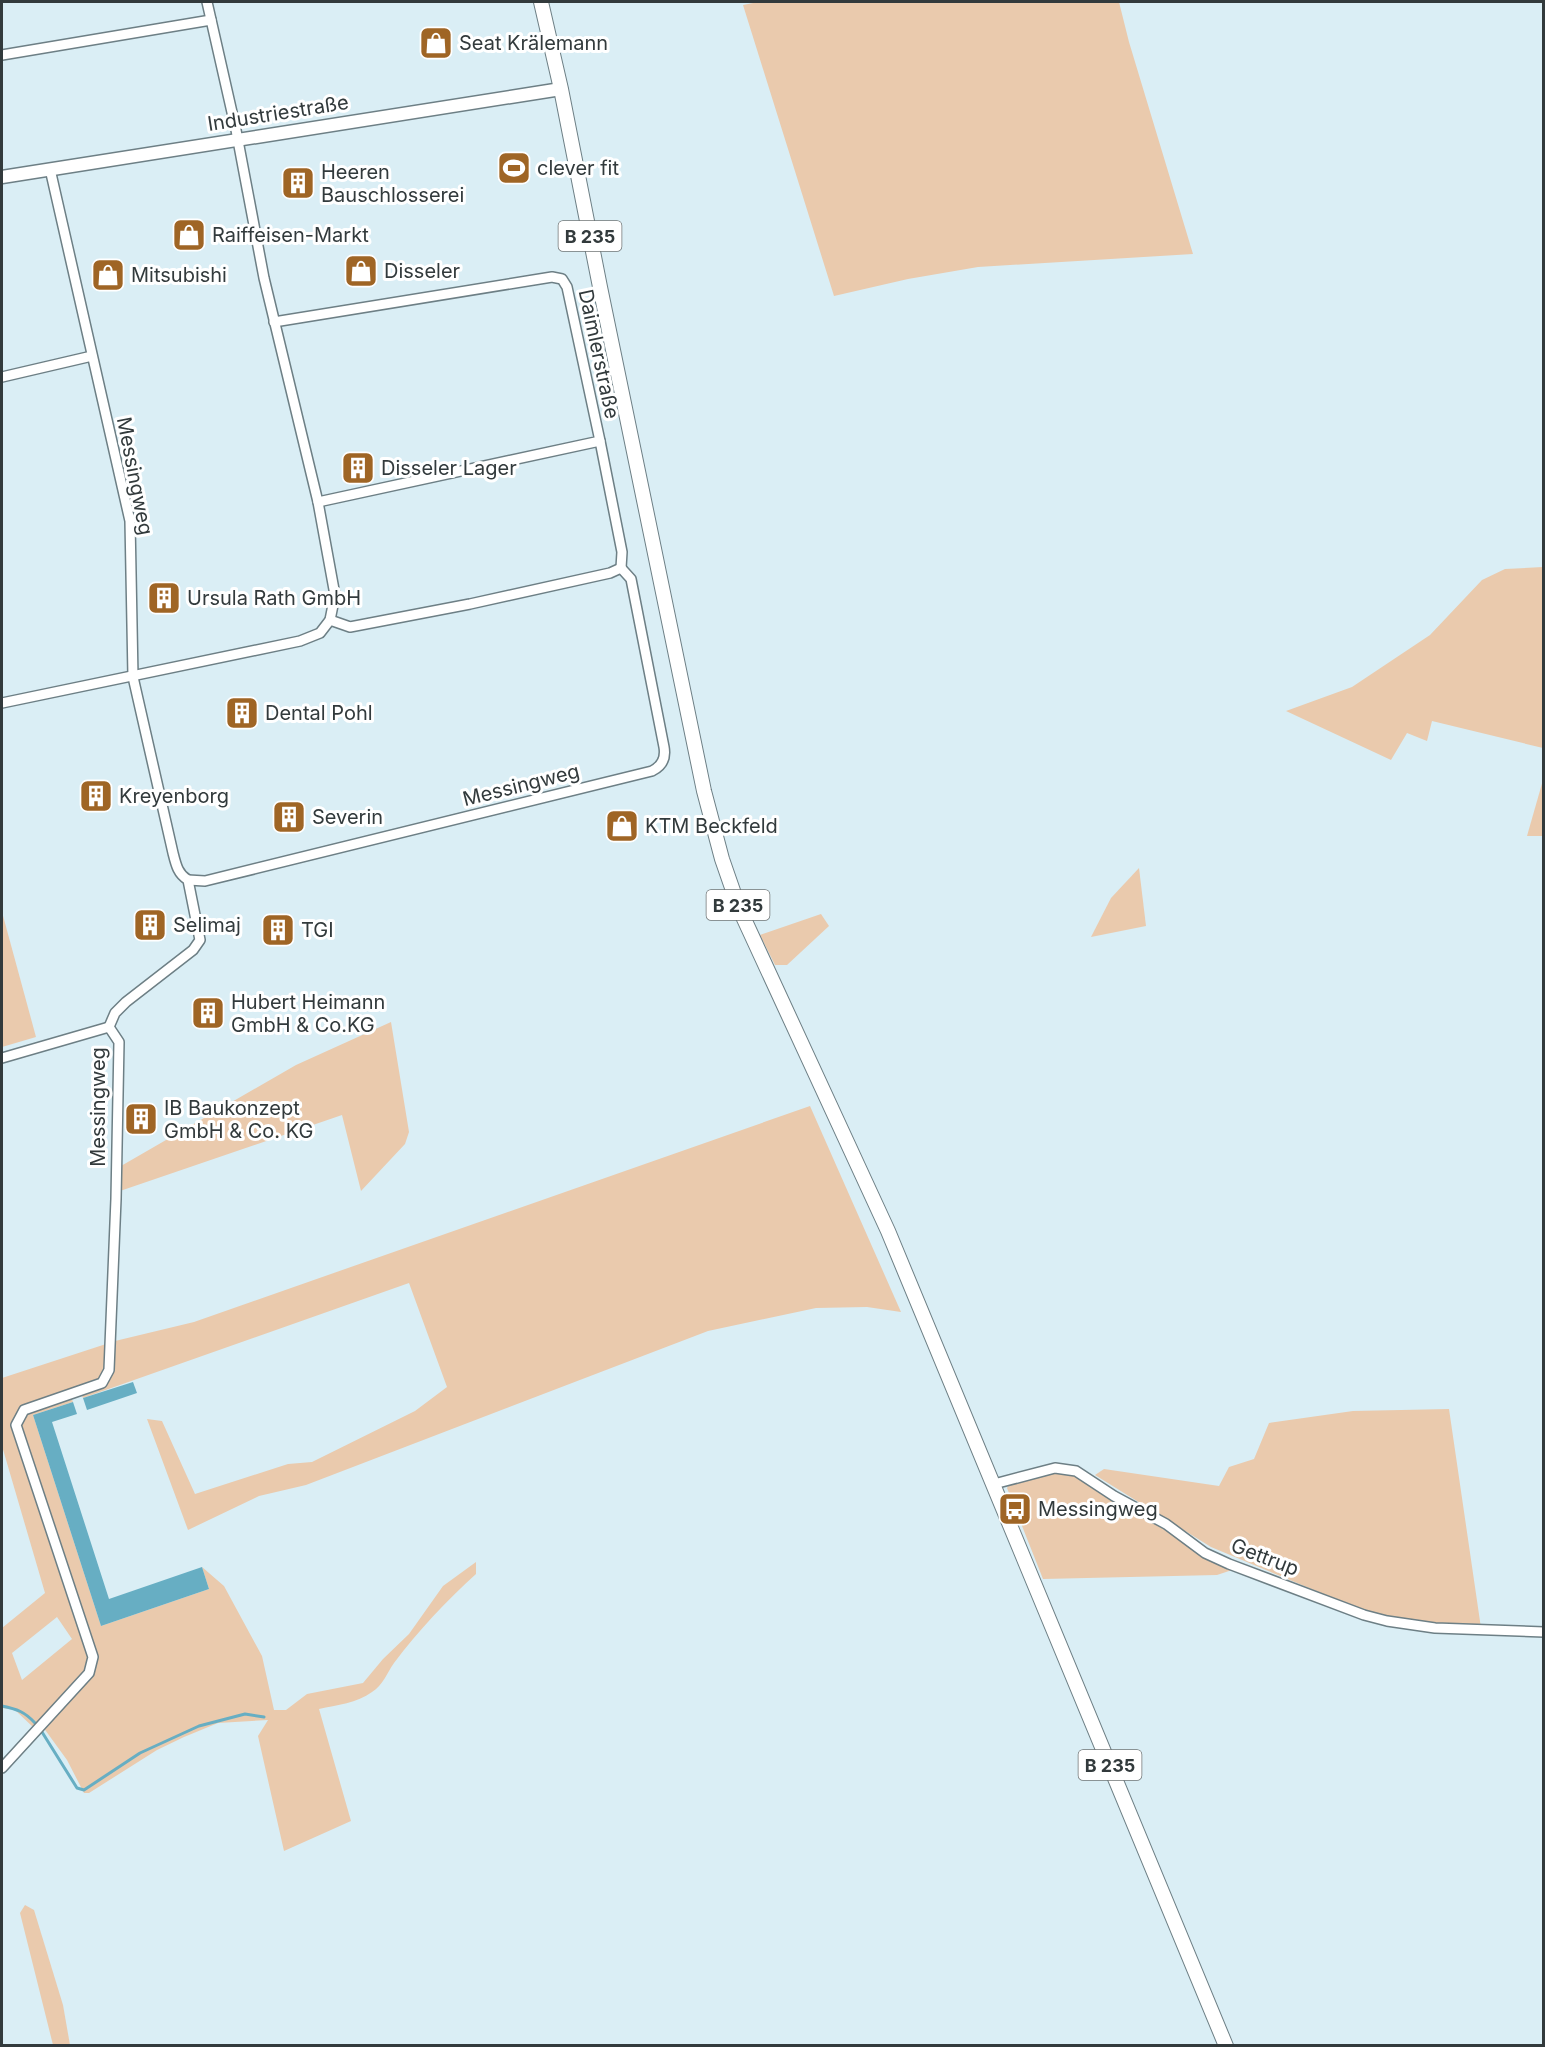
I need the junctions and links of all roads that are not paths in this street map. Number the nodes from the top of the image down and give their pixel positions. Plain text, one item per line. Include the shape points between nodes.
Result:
1 (207, 2) edge
2 (541, 2) edge
3 (211, 20) junction
4 (2, 56) edge
5 (561, 89) junction
6 (238, 139) junction
7 (50, 169) junction
8 (2, 177) edge
9 (274, 322) junction
10 (92, 356) junction
11 (2, 377) edge
12 (600, 441) junction
13 (318, 502) junction
14 (621, 568) junction
15 (330, 620) junction
16 (133, 677) junction
17 (2, 703) edge
18 (188, 880) junction
19 (109, 1027) junction
20 (2, 1058) edge
21 (994, 1484) junction
22 (1544, 1632) edge
23 (2, 1768) edge
24 (1226, 2046) edge

1 - 3 street
2 - 5 main road, B 235
3 - 4 street
3 - 6 street
5 - 6 street, Industriestraße
5 - 21 main road, B 235 via 699,767 722,859 750,933 888,1231
6 - 7 street, Industriestraße
6 - 9 street
7 - 8 street, Industriestraße
7 - 10 street, Messingweg
9 - 12 street, Daimlerstraße via 559,278 567,286
9 - 13 street
10 - 11 street
10 - 16 street, Messingweg via 129,521
12 - 13 street, Daimlerstraße
12 - 14 street, Daimlerstraße via 622,552
13 - 15 street via 335,595
14 - 15 street via 482,602 350,627
14 - 18 street, Messingweg via 631,579 664,747 664,759 658,768 205,881
15 - 16 street via 320,633 300,641
16 - 17 street
16 - 18 street, Messingweg via 173,853 178,870
18 - 19 street, Messingweg via 200,934 197,946 126,1002
19 - 20 street
19 - 23 street, Messingweg via 119,1042 109,1370 102,1383 24,1410 16,1425 93,1657 89,1673
21 - 22 street, Gettrup via 1043,1470 1066,1468 1166,1524 1205,1552 1348,1610 1427,1627
21 - 24 main road, B 235

